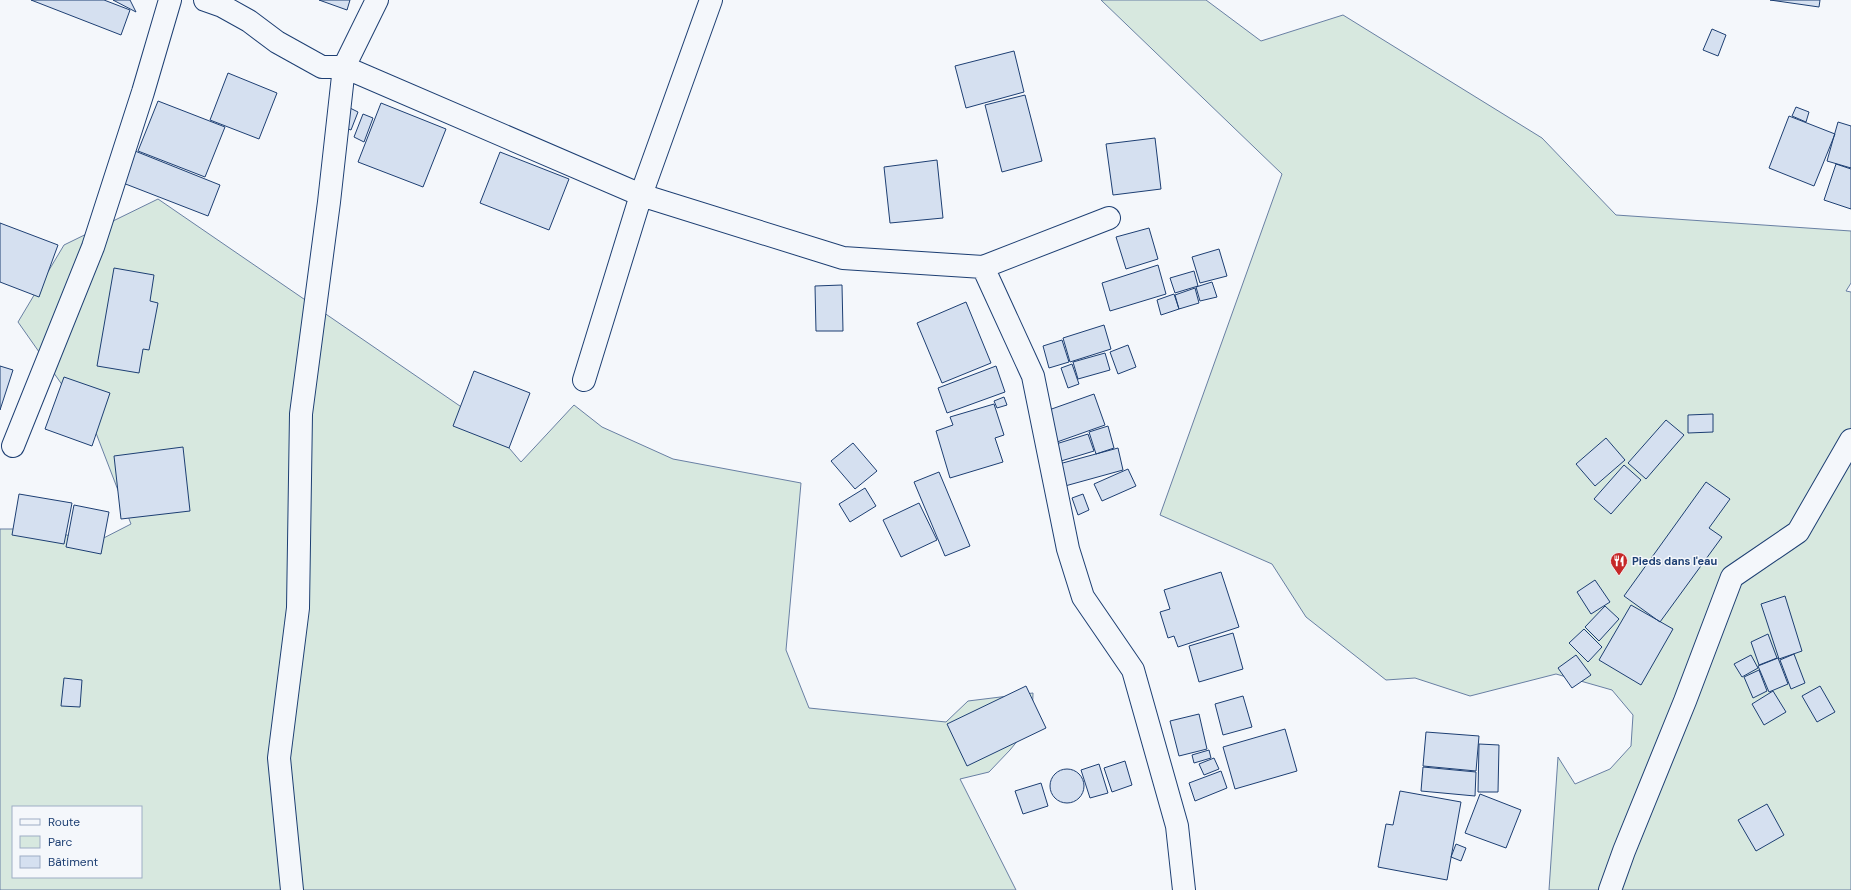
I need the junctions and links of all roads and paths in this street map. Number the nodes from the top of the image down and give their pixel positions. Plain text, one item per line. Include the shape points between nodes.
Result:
1 (170, 0) edge
2 (205, 0) edge
3 (377, 0) edge
4 (711, 0) edge
5 (344, 67) junction
6 (642, 195) junction
7 (1109, 218) dead end
8 (983, 267) junction
9 (584, 380) dead end
10 (1851, 440) edge
11 (12, 446) dead end
12 (292, 890) edge
13 (1184, 890) edge
14 (1610, 890) edge

1 - 11 street via 93,247
2 - 5 street via 249,21 277,42 322,67
3 - 5 street
4 - 6 street
5 - 6 street
5 - 12 street via 301,414 298,608 279,758
6 - 8 street via 843,258
6 - 9 street
7 - 8 street
8 - 13 street via 1033,376 1068,549 1083,597 1133,670 1177,826
10 - 14 street via 1798,532 1732,577

